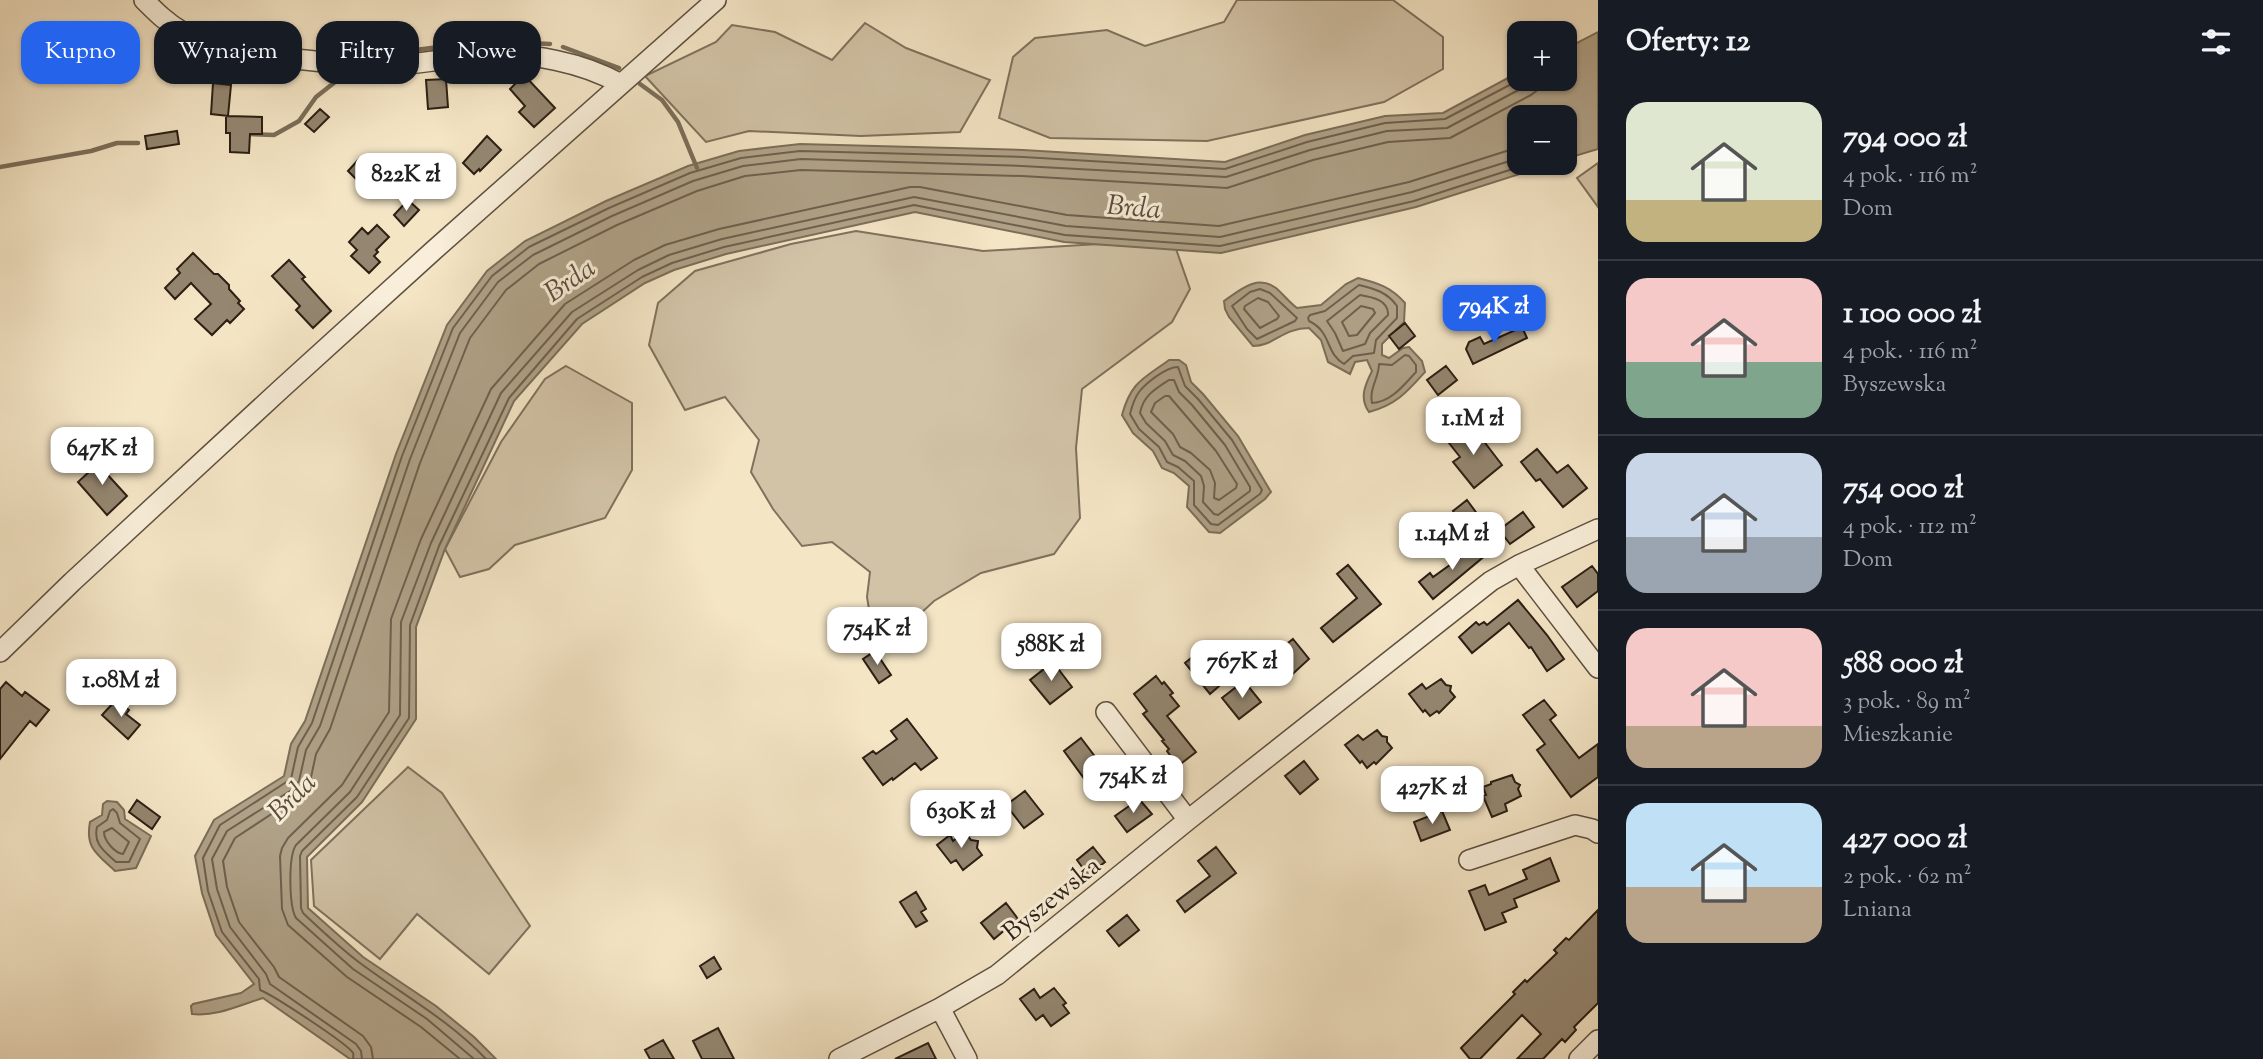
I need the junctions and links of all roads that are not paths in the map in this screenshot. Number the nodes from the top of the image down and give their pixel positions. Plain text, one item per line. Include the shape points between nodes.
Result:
1 (144, 0) edge
2 (716, 0) edge
3 (621, 84) junction
4 (1598, 529) edge
5 (1519, 565) junction
6 (0, 652) edge
7 (1598, 668) edge
8 (1106, 712) dead end
9 (1188, 820) junction
10 (1598, 833) edge
11 (1469, 860) dead end
12 (940, 1008) junction
13 (839, 1059) edge
14 (967, 1059) edge

1 - 3 street via 183,32 252,55 375,65 527,56 576,65
2 - 3 street
3 - 6 street via 281,389
4 - 5 street, Byszewska
5 - 7 street
5 - 9 street, Byszewska via 1491,582
8 - 9 street
9 - 12 street, Byszewska via 997,975
10 - 11 street via 1575,825
12 - 13 street, Byszewska
12 - 14 street

